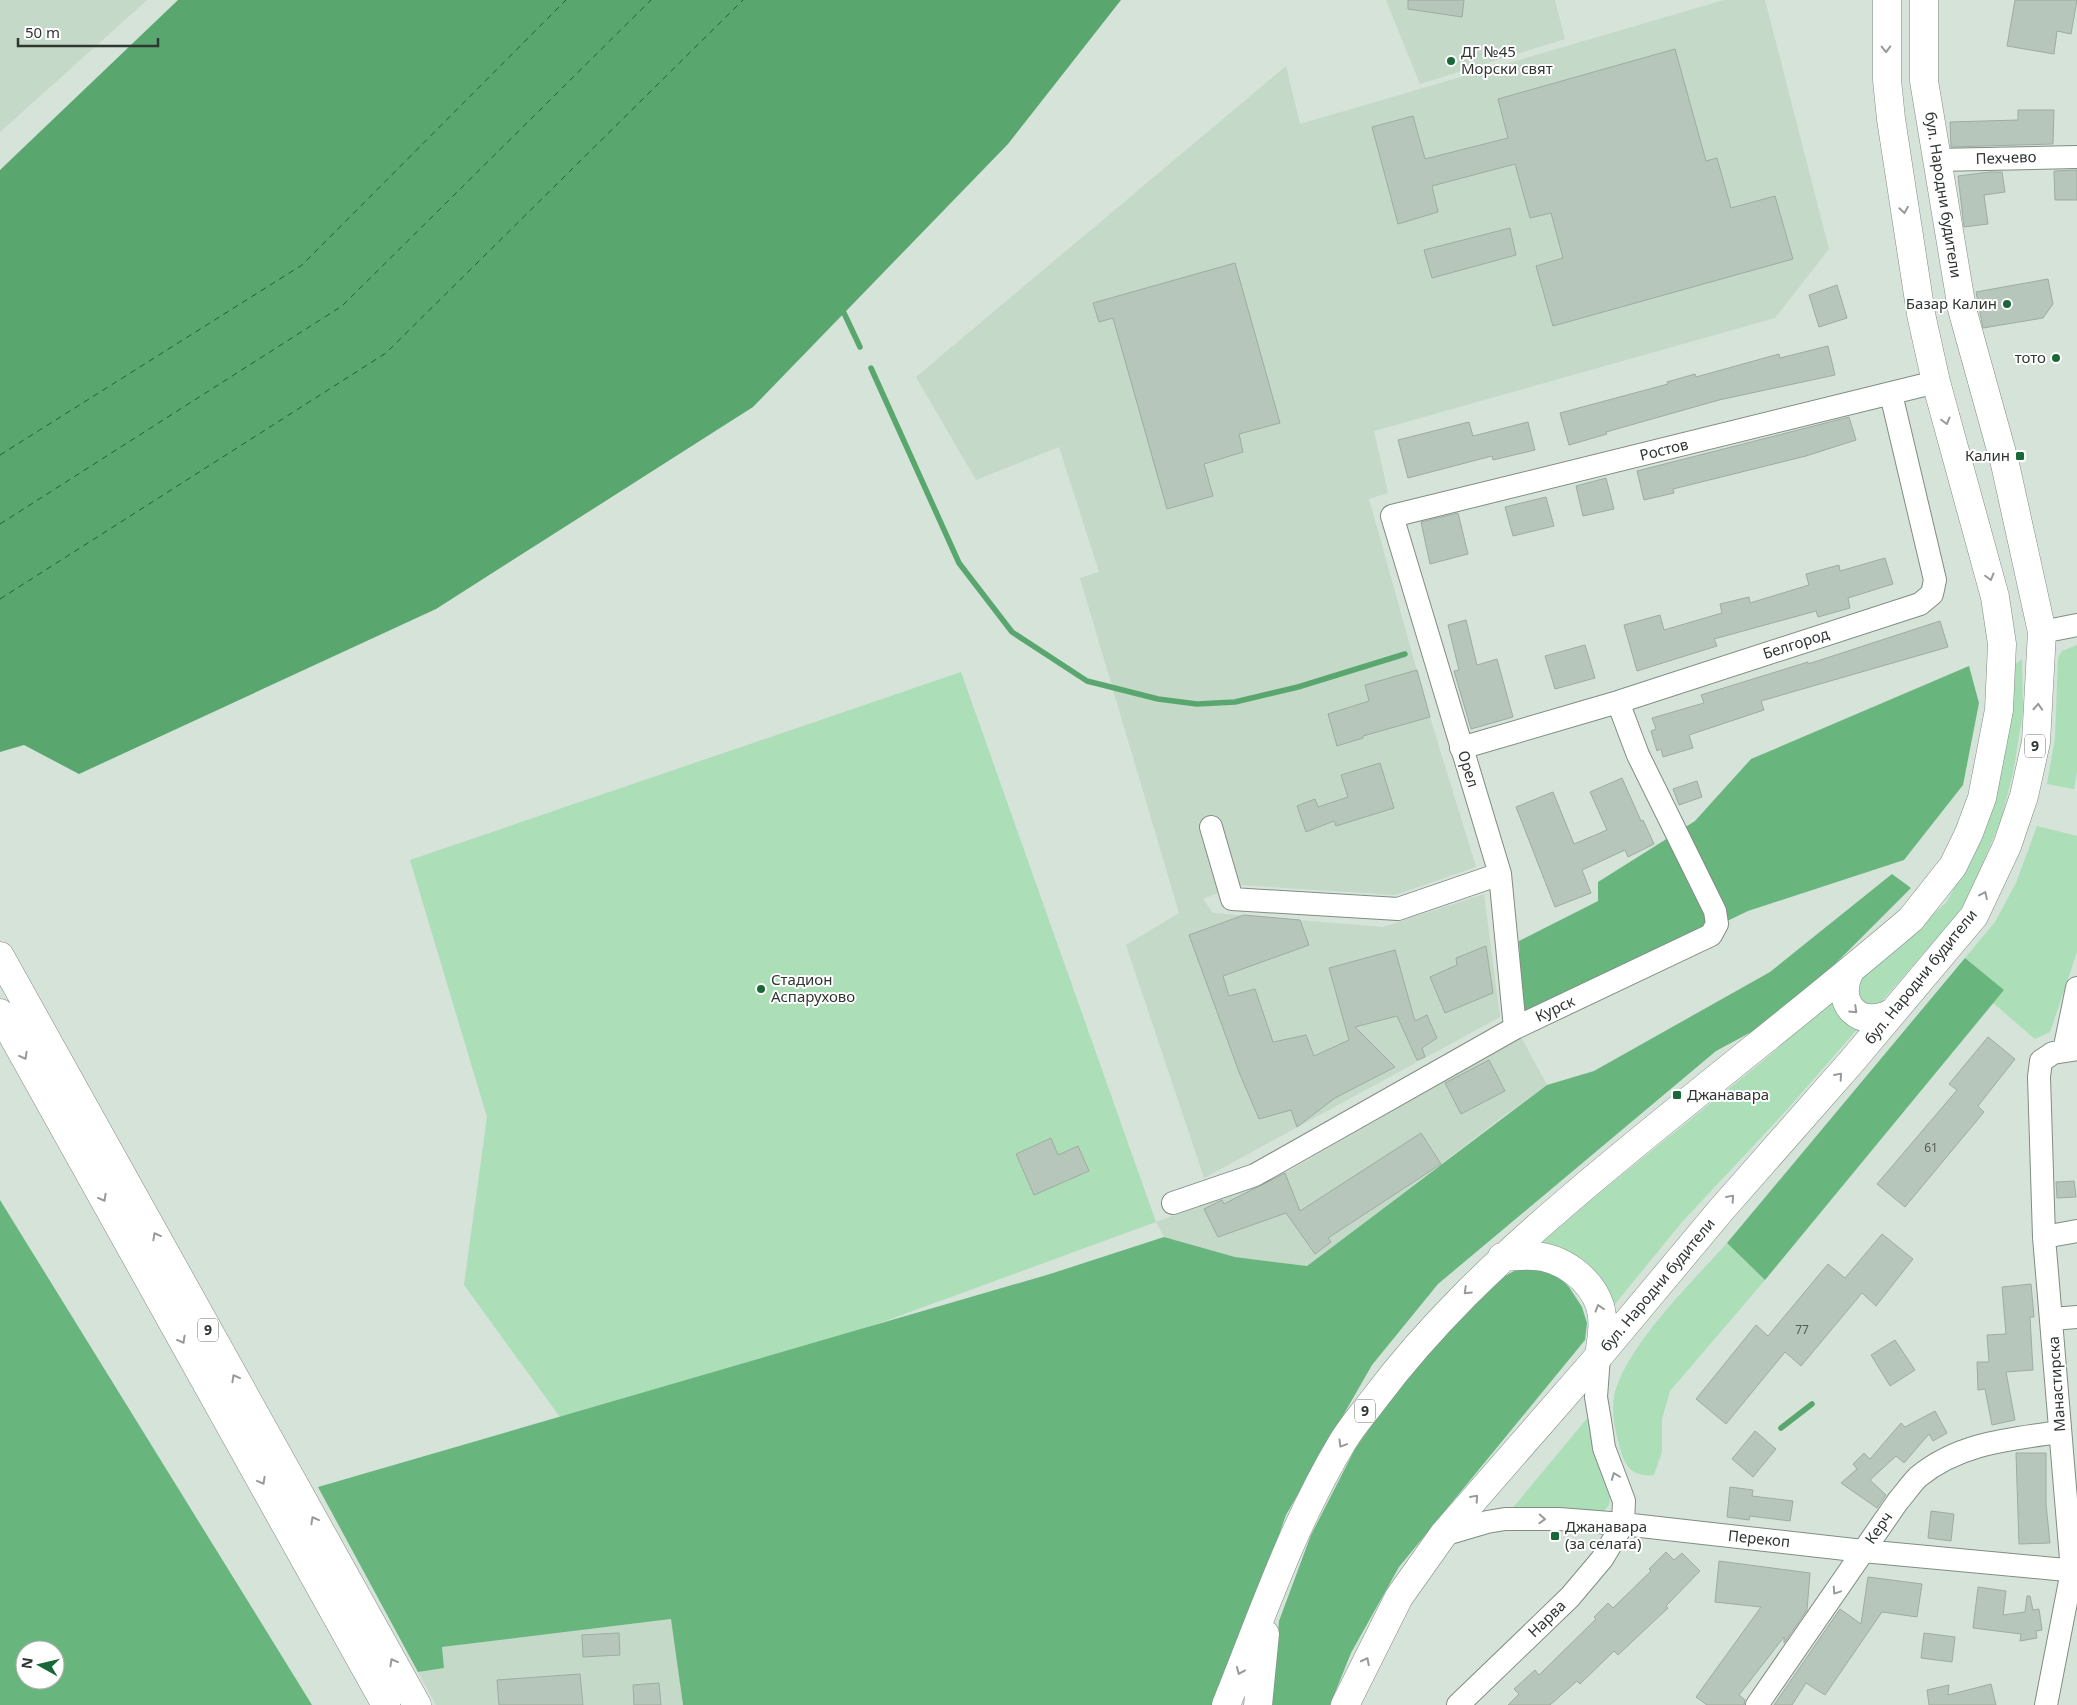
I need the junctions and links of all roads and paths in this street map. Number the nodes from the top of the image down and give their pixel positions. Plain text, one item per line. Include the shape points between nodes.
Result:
1 (1887, 0) edge
2 (1924, 0) edge
3 (2077, 157) edge
4 (1936, 160) junction
5 (1936, 382) junction
6 (1892, 394) junction
7 (1392, 516) joint
8 (2077, 625) edge
9 (2042, 632) junction
10 (1618, 702) junction
11 (1461, 748) junction
12 (1211, 828) dead end
13 (1500, 874) junction
14 (0, 956) edge
15 (1850, 971) junction
16 (2077, 988) edge
17 (1893, 1012) junction
18 (0, 1013) edge
19 (1515, 1028) junction
20 (2071, 1050) edge
21 (1173, 1203) dead end
22 (2077, 1231) edge
23 (2044, 1237) junction
24 (1502, 1257) junction
25 (2077, 1317) edge
26 (2052, 1319) junction
27 (1599, 1356) junction
28 (2060, 1432) junction
29 (1624, 1524) junction
30 (1443, 1535) junction
31 (1864, 1551) junction
32 (2074, 1571) edge
33 (1271, 1593) junction
34 (386, 1705) edge
35 (417, 1705) edge
36 (1226, 1705) edge
37 (1258, 1705) edge
38 (1345, 1705) edge
39 (1458, 1705) edge
40 (1757, 1705) edge
41 (2046, 1705) edge

1 -> 5 main road, 9 via 1887,80 1891,119 1921,314
2 - 4 main road, бул. Народни будители / 9 via 1924,81
3 - 4 street, Пехчево
4 - 9 main road, бул. Народни будители / 9 via 1962,309 2005,464
5 - 6 street, Ростов
5 -> 15 main road, 9 via 1995,597 2002,644 1999,710 1982,798 1954,866 1911,919
6 - 7 street, Ростов
6 - 10 street, Белгород via 1935,580 1932,594 1920,604
7 - 11 street, Орел
8 - 9 street
17 -> 9 main road, бул. Народни будители / 9 via 1974,916 2007,846 2024,796 2036,742
10 - 11 street, Белгород
10 - 19 street, Курск via 1638,756 1715,911 1715,930 1706,939
11 - 13 street, Орел
12 - 13 street via 1232,899 1398,909
13 - 19 street, Орел
35 -> 14 main road, 9
15 -> 17 main road via 1844,995 1854,1012 1874,1019
15 - 24 main road, 9 via 1691,1097
16 - 20 street
27 -> 17 main road, бул. Народни будители / 9
18 -> 34 main road, 9
19 - 21 street, Курск via 1254,1175
20 - 23 street, Манастирска via 2053,1053 2041,1061
22 - 23 street
23 - 26 street, Манастирска
27 -> 24 main road via 1603,1329 1600,1306 1580,1276 1550,1258
24 -> 33 main road, 9 via 1441,1318 1385,1384 1344,1440 1293,1537
25 - 26 street
26 - 28 street, Манастирска
29 -> 27 street via 1624,1501 1604,1448 1596,1397
30 -> 27 main road, бул. Народни будители / 9
28 - 31 street, Керч via 1977,1446 1937,1465 1917,1478
28 - 32 street, Манастирска
30 -> 29 street, Перекоп via 1505,1519
29 - 31 street, Перекоп
29 - 39 street, Нарва via 1602,1559 1570,1597
38 -> 30 main road, бул. Народни будители / 9 via 1400,1597
31 - 32 street, Перекоп
31 -> 40 street, Керч
32 - 41 street, Манастирска
33 -> 36 main road
33 - 37 main road, 9

